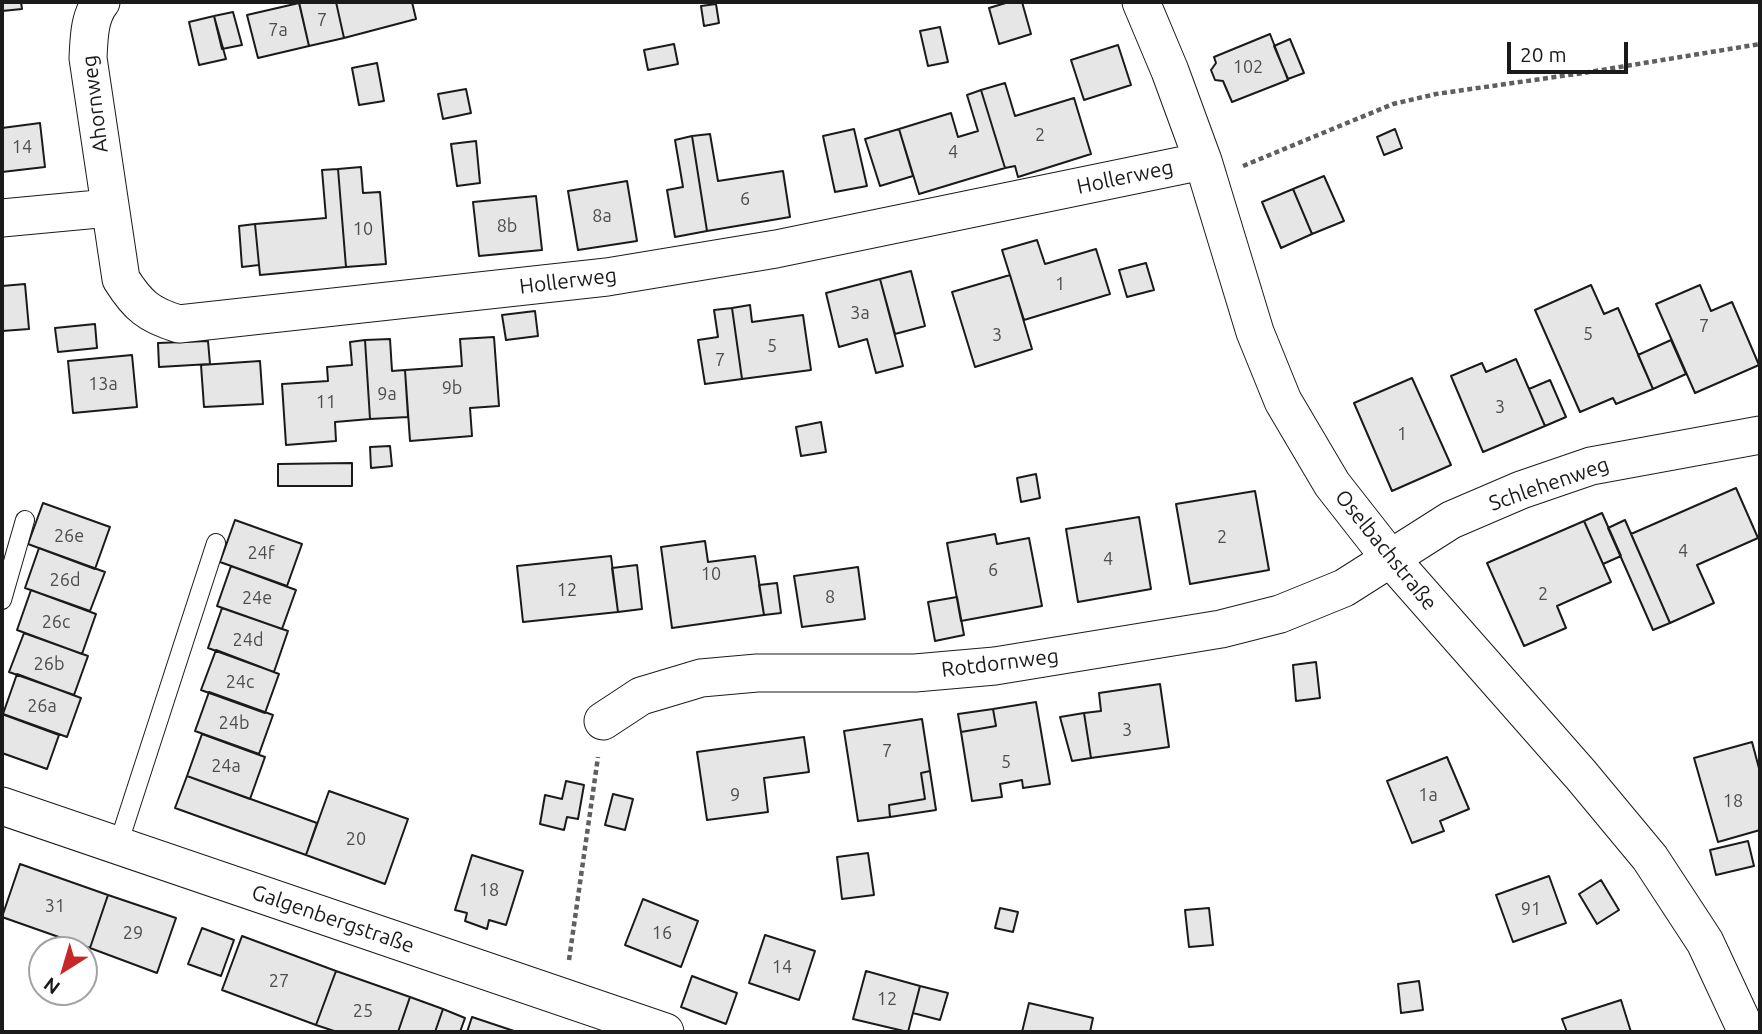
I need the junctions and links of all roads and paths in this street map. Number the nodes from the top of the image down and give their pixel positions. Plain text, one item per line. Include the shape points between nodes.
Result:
1 (102, 2) edge
2 (1141, 2) edge
3 (1760, 44) edge
4 (1206, 171) junction
5 (109, 208) junction
6 (2, 218) edge
7 (1760, 435) edge
8 (25, 520) dead end
9 (216, 543) dead end
10 (1391, 558) junction
11 (2, 600) edge
12 (603, 721) joint
13 (2, 806) edge
14 (118, 845) junction
15 (563, 999) junction
16 (665, 1032) edge
17 (1747, 1032) edge

1 - 5 street, Ahornweg via 89,33 88,58
2 - 4 street, Oselbachstraße
3 - 4 path via 1436,94 1393,104
4 - 5 street, Hollerweg via 607,277 179,324 155,317 134,300 121,279
4 - 10 street, Oselbachstraße via 1255,332 1283,401 1332,484
5 - 6 street
7 - 10 street, Schlehenweg via 1591,466 1451,520
8 - 11 lane
9 - 14 lane
10 - 12 street, Rotdornweg via 1331,593 1280,614 1221,629 995,666 701,678 641,696
10 - 17 street, Oselbachstraße via 1650,858 1704,942
12 - 15 path
13 - 14 street, Galgenbergstraße
14 - 15 street, Galgenbergstraße
15 - 16 street, Galgenbergstraße

